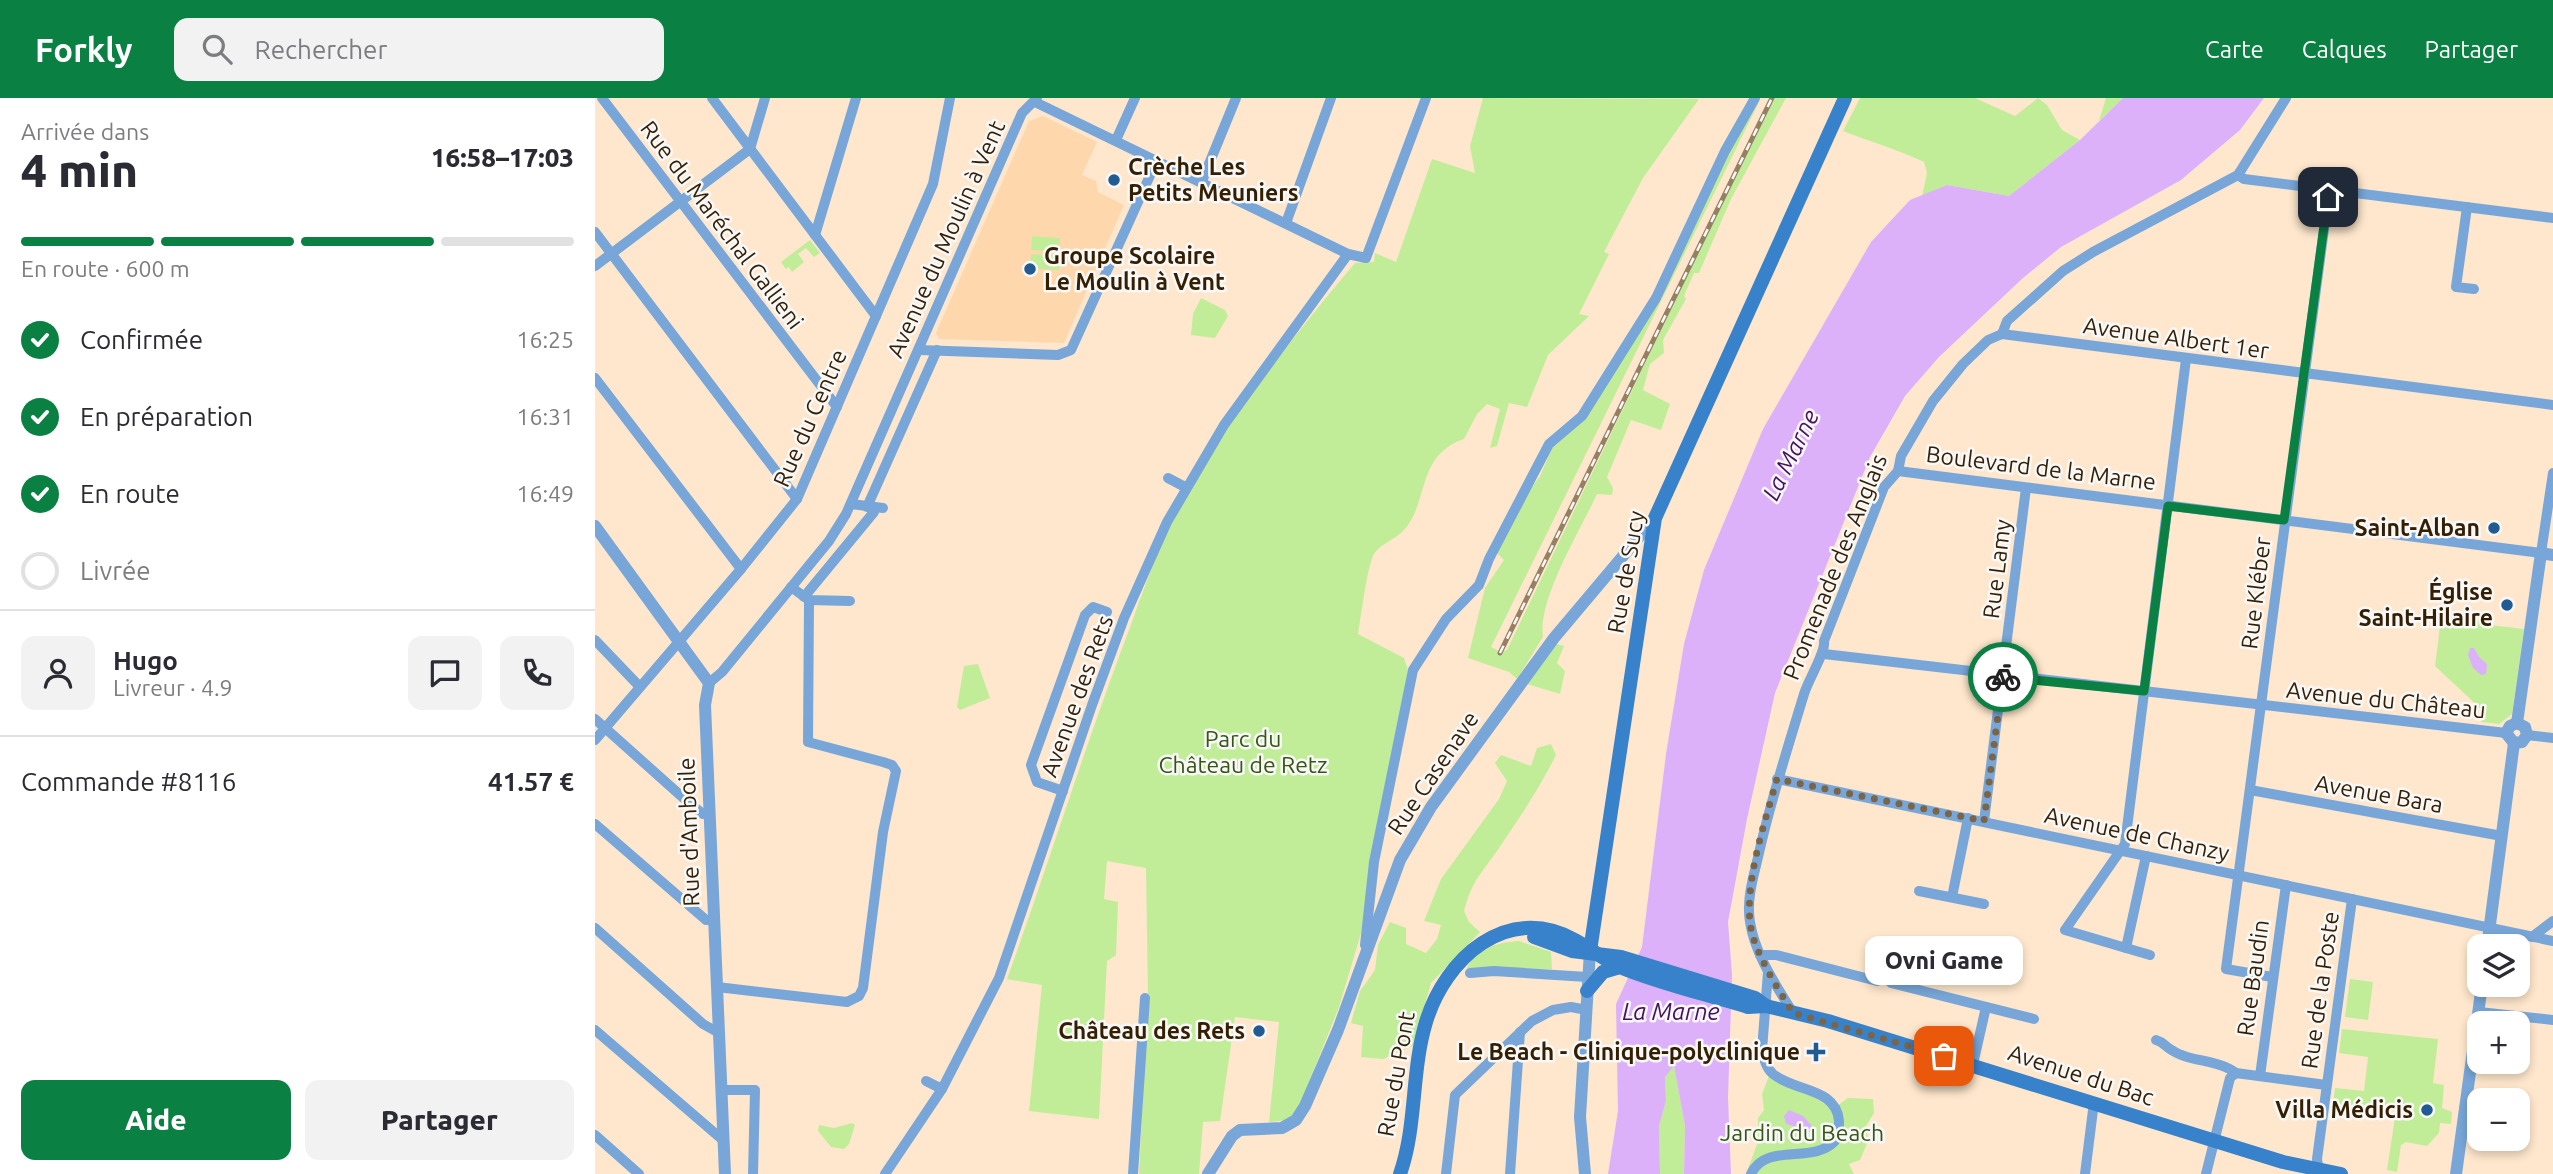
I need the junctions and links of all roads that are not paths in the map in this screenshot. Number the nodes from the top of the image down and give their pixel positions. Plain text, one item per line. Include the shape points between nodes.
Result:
1 (602, 98) edge
2 (712, 98) edge
3 (765, 98) edge
4 (856, 98) edge
5 (950, 98) edge
6 (1135, 98) edge
7 (1236, 98) edge
8 (1331, 98) edge
9 (1426, 98) edge
10 (1755, 98) edge
11 (1845, 98) edge
12 (2286, 98) edge
13 (1036, 100) edge
14 (1116, 141) junction
15 (750, 149) junction
16 (1157, 160) junction
17 (2238, 175) junction
18 (1202, 181) junction
19 (2329, 191) junction
20 (680, 202) junction
21 (2466, 207) junction
22 (2553, 218) edge
23 (1286, 223) junction
24 (595, 232) edge
25 (815, 235) junction
26 (612, 254) junction
27 (1348, 254) junction
28 (595, 266) edge
29 (2474, 289) dead end
30 (876, 316) junction
31 (2002, 334) junction
32 (919, 350) junction
33 (937, 350) junction
34 (2186, 359) junction
35 (2304, 374) junction
36 (595, 378) edge
37 (2553, 405) edge
38 (837, 407) junction
39 (1898, 471) junction
40 (2553, 473) edge
41 (1168, 478) dead end
42 (1185, 487) junction
43 (2027, 488) junction
44 (797, 499) junction
45 (851, 503) junction
46 (2168, 506) junction
47 (875, 507) junction
48 (1655, 518) junction
49 (2284, 520) junction
50 (595, 526) edge
51 (2547, 554) edge
52 (741, 569) junction
53 (791, 586) junction
54 (807, 598) junction
55 (850, 601) dead end
56 (1107, 612) dead end
57 (595, 640) edge
58 (681, 641) junction
59 (1824, 654) junction
60 (2003, 675) junction
61 (709, 683) junction
62 (640, 687) junction
63 (2144, 691) junction
64 (2262, 705) junction
65 (595, 719) edge
66 (2517, 723) junction
67 (605, 728) junction
68 (2527, 735) junction
69 (2510, 738) junction
70 (2553, 738) edge
71 (595, 740) edge
72 (1777, 779) junction
73 (2249, 790) junction
74 (1063, 792) junction
75 (709, 814) junction
76 (1968, 818) junction
77 (1984, 821) junction
78 (595, 824) edge
79 (2502, 836) junction
80 (2120, 851) junction
81 (2146, 856) junction
82 (2239, 875) junction
83 (2286, 885) junction
84 (1919, 891) dead end
85 (1952, 897) junction
86 (2352, 899) junction
87 (1984, 904) dead end
88 (713, 920) junction
89 (2553, 921) edge
90 (595, 928) edge
91 (2489, 928) junction
92 (2488, 934) edge
93 (2532, 937) junction
94 (2553, 941) edge
95 (2126, 948) junction
96 (1590, 951) junction
97 (1368, 952) junction
98 (1761, 955) junction
99 (2150, 955) dead end
100 (1621, 962) junction
101 (1768, 971) junction
102 (1470, 973) dead end
103 (2272, 977) junction
104 (1877, 981) dead end
105 (1891, 983) dead end
106 (1587, 984) junction
107 (717, 987) junction
108 (1145, 998) dead end
109 (1766, 1006) junction
110 (1986, 1007) junction
111 (1587, 1010) junction
112 (1793, 1013) junction
113 (2530, 1018) edge
114 (2034, 1019) dead end
115 (2553, 1020) edge
116 (595, 1030) edge
117 (719, 1032) junction
118 (1520, 1032) junction
119 (2156, 1040) dead end
120 (1973, 1064) junction
121 (2236, 1073) junction
122 (2470, 1074) edge
123 (2260, 1076) junction
124 (926, 1081) dead end
125 (2326, 1085) junction
126 (942, 1089) junction
127 (722, 1090) junction
128 (2094, 1102) junction
129 (595, 1135) edge
130 (2212, 1140) junction
131 (724, 1141) junction
132 (2319, 1172) edge
133 (639, 1174) edge
134 (726, 1174) edge
135 (753, 1174) edge
136 (885, 1174) edge
137 (1133, 1174) edge
138 (1208, 1174) edge
139 (1400, 1174) edge
140 (1446, 1174) edge
141 (1510, 1174) edge
142 (1585, 1174) edge
143 (1751, 1174) edge
144 (2085, 1174) edge
145 (2206, 1174) edge
146 (2341, 1174) edge
147 (2455, 1174) edge

1 - 20 street, Rue du Maréchal Gallieni
2 - 15 street
3 - 15 street
4 - 25 street
5 - 30 street, Rue du Centre via 933,184
6 - 14 street
7 - 18 street
8 - 23 street
9 - 27 street via 1368,256
10 - 97 street via 1656,298 1582,416 1549,444 1476,591 1447,619 1413,670 1374,862
11 - 48 main road, Rue de Sucy
12 - 17 street, Promenade des Anglais
13 - 14 street, Avenue du Moulin à Vent
13 - 32 street, Avenue du Moulin à Vent via 1022,113
14 - 16 street, Avenue du Moulin à Vent
15 - 20 street
15 - 25 street
16 - 18 street, Avenue du Moulin à Vent
16 - 33 street via 1071,350 1058,355
17 - 19 street
17 - 31 street, Promenade des Anglais via 2063,271 2007,321
18 - 23 street, Avenue du Moulin à Vent
19 - 21 street
19 - 35 street, Rue Kléber
20 - 26 street
20 - 38 street, Rue du Maréchal Gallieni
21 - 22 street
21 - 29 street via 2456,287
23 - 27 street, Avenue du Moulin à Vent
24 - 26 street
25 - 30 street
26 - 28 street
26 - 44 street
27 - 42 street, Avenue des Rets via 1224,425
30 - 38 street, Rue du Centre
31 - 34 street, Avenue Albert 1er
31 - 39 street, Promenade des Anglais via 1988,340 1962,365 1933,401 1901,456
32 - 33 street
32 - 45 street, Avenue du Moulin à Vent
33 - 47 street
34 - 35 street, Avenue Albert 1er
34 - 46 street
35 - 37 street, Avenue Albert 1er
35 - 49 street, Rue Kléber
36 - 52 street
38 - 44 street, Rue du Centre
39 - 43 street, Boulevard de la Marne
39 - 59 street, Promenade des Anglais via 1884,487 1824,640
40 - 51 street
41 - 42 street
42 - 74 street, Avenue des Rets via 1124,618
43 - 46 street, Boulevard de la Marne
43 - 60 street, Rue Lamy
44 - 52 street, Rue du Centre
45 - 47 street
45 - 53 street, Avenue du Moulin à Vent via 838,528
46 - 49 street, Boulevard de la Marne
46 - 63 street
47 - 54 street
48 - 96 main road, Rue de Sucy
48 - 97 street, Rue Casenave via 1553,638 1431,807 1400,860
49 - 51 street, Boulevard de la Marne
49 - 64 street, Rue Kléber
50 - 58 street
51 - 66 street
52 - 58 street, Rue du Centre
53 - 54 street
53 - 61 street, Avenue du Moulin à Vent
54 - 55 street
54 - 107 street via 808,742 883,762 896,771 883,832 863,988 847,1002
56 - 74 street via 1093,607 1084,615 1031,765 1037,782
57 - 62 street
58 - 61 street
58 - 62 street, Rue du Centre
59 - 60 street, Avenue du Château
59 - 72 street, Promenade des Anglais via 1811,672
60 - 63 street, Avenue du Château
60 - 77 street, Rue Lamy
61 - 75 street, Rue d'Amboile via 705,705
62 - 67 street, Rue du Centre
63 - 64 street, Avenue du Château
63 - 80 street via 2125,844
64 - 69 street, Avenue du Château
64 - 73 street, Rue Kléber
65 - 67 street
66 - 68 street via 2525,727
66 - 69 street via 2510,726
67 - 71 street, Rue du Centre
67 - 75 street via 689,803
68 - 69 street via 2522,742
68 - 70 street
69 - 79 street
72 - 76 street, Avenue de Chanzy
72 - 98 street, Promenade des Anglais via 1749,901 1749,920
73 - 79 street, Avenue Bara
73 - 82 street, Rue Kléber
74 - 126 street, Avenue des Rets via 999,978
75 - 88 street, Rue d'Amboile
76 - 77 street, Avenue de Chanzy
76 - 85 street
77 - 80 street, Avenue de Chanzy
78 - 88 street via 706,920
79 - 91 street
80 - 81 street, Avenue de Chanzy
80 - 95 street via 2065,930
81 - 82 street, Avenue de Chanzy
81 - 95 street
82 - 83 street, Avenue de Chanzy
82 - 103 street, Rue Kléber via 2226,969
83 - 86 street, Avenue de Chanzy
83 - 103 street, Rue Baudin
84 - 85 street
85 - 87 street
86 - 91 street, Avenue de Chanzy
86 - 125 street, Rue de la Poste
88 - 107 street, Rue d'Amboile
89 - 93 street
90 - 117 street via 703,1024
91 - 92 street
91 - 93 street, Avenue de Chanzy
93 - 94 street, Avenue de Chanzy
95 - 99 street
96 - 100 main road, Rue du Pont
96 - 106 street
96 - 139 main road, Rue du Pont via 1574,939 1518,928 1486,939 1468,952 1431,1006 1421,1039
97 - 138 street, Rue Casenave via 1305,1106 1289,1125 1240,1130
98 - 101 street, Promenade des Anglais
98 - 104 street
100 - 106 main road
100 - 109 main road, Avenue du Bac via 1741,1000 1752,1009
101 - 109 street, Promenade des Anglais
101 - 112 street, Promenade des Anglais
102 - 106 street
103 - 123 street, Rue Baudin
105 - 110 street
106 - 111 street
107 - 117 street, Rue d'Amboile
108 - 137 street
109 - 112 main road, Avenue du Bac
109 - 143 street, Promenade des Anglais via 1762,1050 1770,1072 1783,1082 1825,1096 1837,1108 1839,1124 1835,1141 1823,1149 1774,1156
110 - 114 street
110 - 120 street
111 - 118 street via 1553,1010
111 - 142 street via 1580,1117
112 - 120 main road, Avenue du Bac
113 - 115 street
116 - 131 street
117 - 127 street, Rue d'Amboile
118 - 140 street via 1455,1095
118 - 141 street
119 - 121 street via 2170,1050
120 - 128 main road, Avenue du Bac
121 - 123 street
121 - 130 street via 2229,1078
122 - 147 street
123 - 125 street
124 - 126 street
125 - 132 street, Rue de la Poste
126 - 136 street, Avenue des Rets
127 - 131 street, Rue d'Amboile
127 - 135 street via 755,1090
128 - 130 main road, Avenue du Bac
128 - 144 street
129 - 133 street
130 - 132 main road, Avenue du Bac
130 - 145 street
131 - 134 street, Rue d'Amboile
132 - 146 main road, Avenue du Bac

